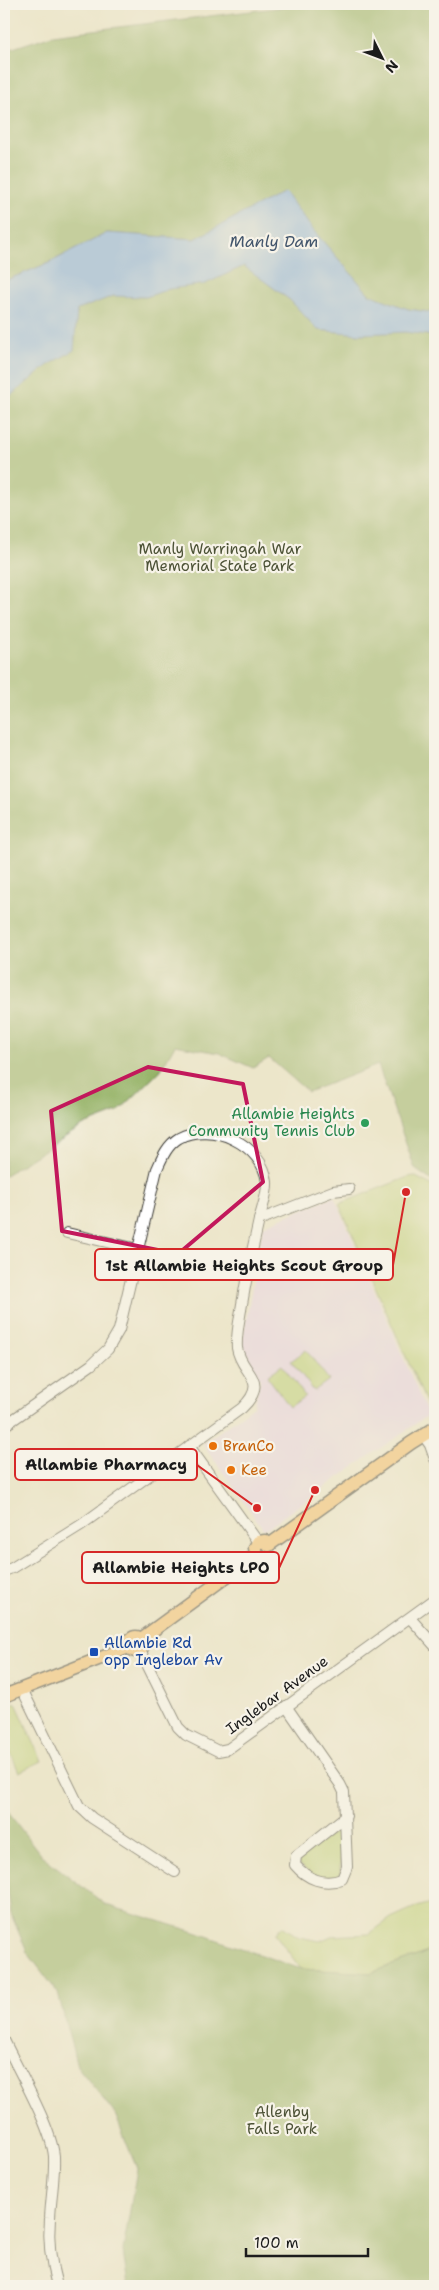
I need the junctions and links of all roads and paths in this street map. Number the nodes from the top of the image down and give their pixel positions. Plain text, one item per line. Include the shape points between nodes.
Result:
1 (349, 1189) dead end
2 (259, 1220) junction
3 (66, 1233) dead end
4 (137, 1249) junction
5 (4, 1426) edge
6 (435, 1428) edge
7 (423, 1435) junction
8 (189, 1446) junction
9 (435, 1460) edge
10 (261, 1547) junction
11 (4, 1571) edge
12 (435, 1599) edge
13 (410, 1618) junction
14 (137, 1645) junction
15 (435, 1646) edge
16 (22, 1689) junction
17 (4, 1696) edge
18 (286, 1706) junction
19 (346, 1816) junction
20 (175, 1872) dead end
21 (4, 2040) edge
22 (57, 2286) edge

1 - 2 street via 333,1191
2 - 4 street via 267,1184 259,1162 237,1140 206,1132 188,1135 178,1139 164,1152 156,1169
2 - 8 street via 237,1334 240,1359 254,1386 252,1398
3 - 4 street
4 - 5 street via 119,1330 108,1349 91,1365
6 - 7 main road
7 - 9 street
7 - 10 main road
8 - 10 street
8 - 11 street via 81,1525
10 - 14 main road
12 - 13 street, Inglebar Avenue
13 - 15 street
13 - 18 street, Inglebar Avenue
14 - 16 main road
14 - 18 street, Inglebar Avenue via 178,1727 198,1742 218,1751 228,1749
16 - 17 main road
16 - 20 street via 79,1806 92,1818
18 - 19 street via 340,1784 346,1800
19 - 19 street via 296,1856 295,1865 300,1871 322,1882 342,1879 346,1867
21 - 22 street via 47,2131 53,2154 50,2219

